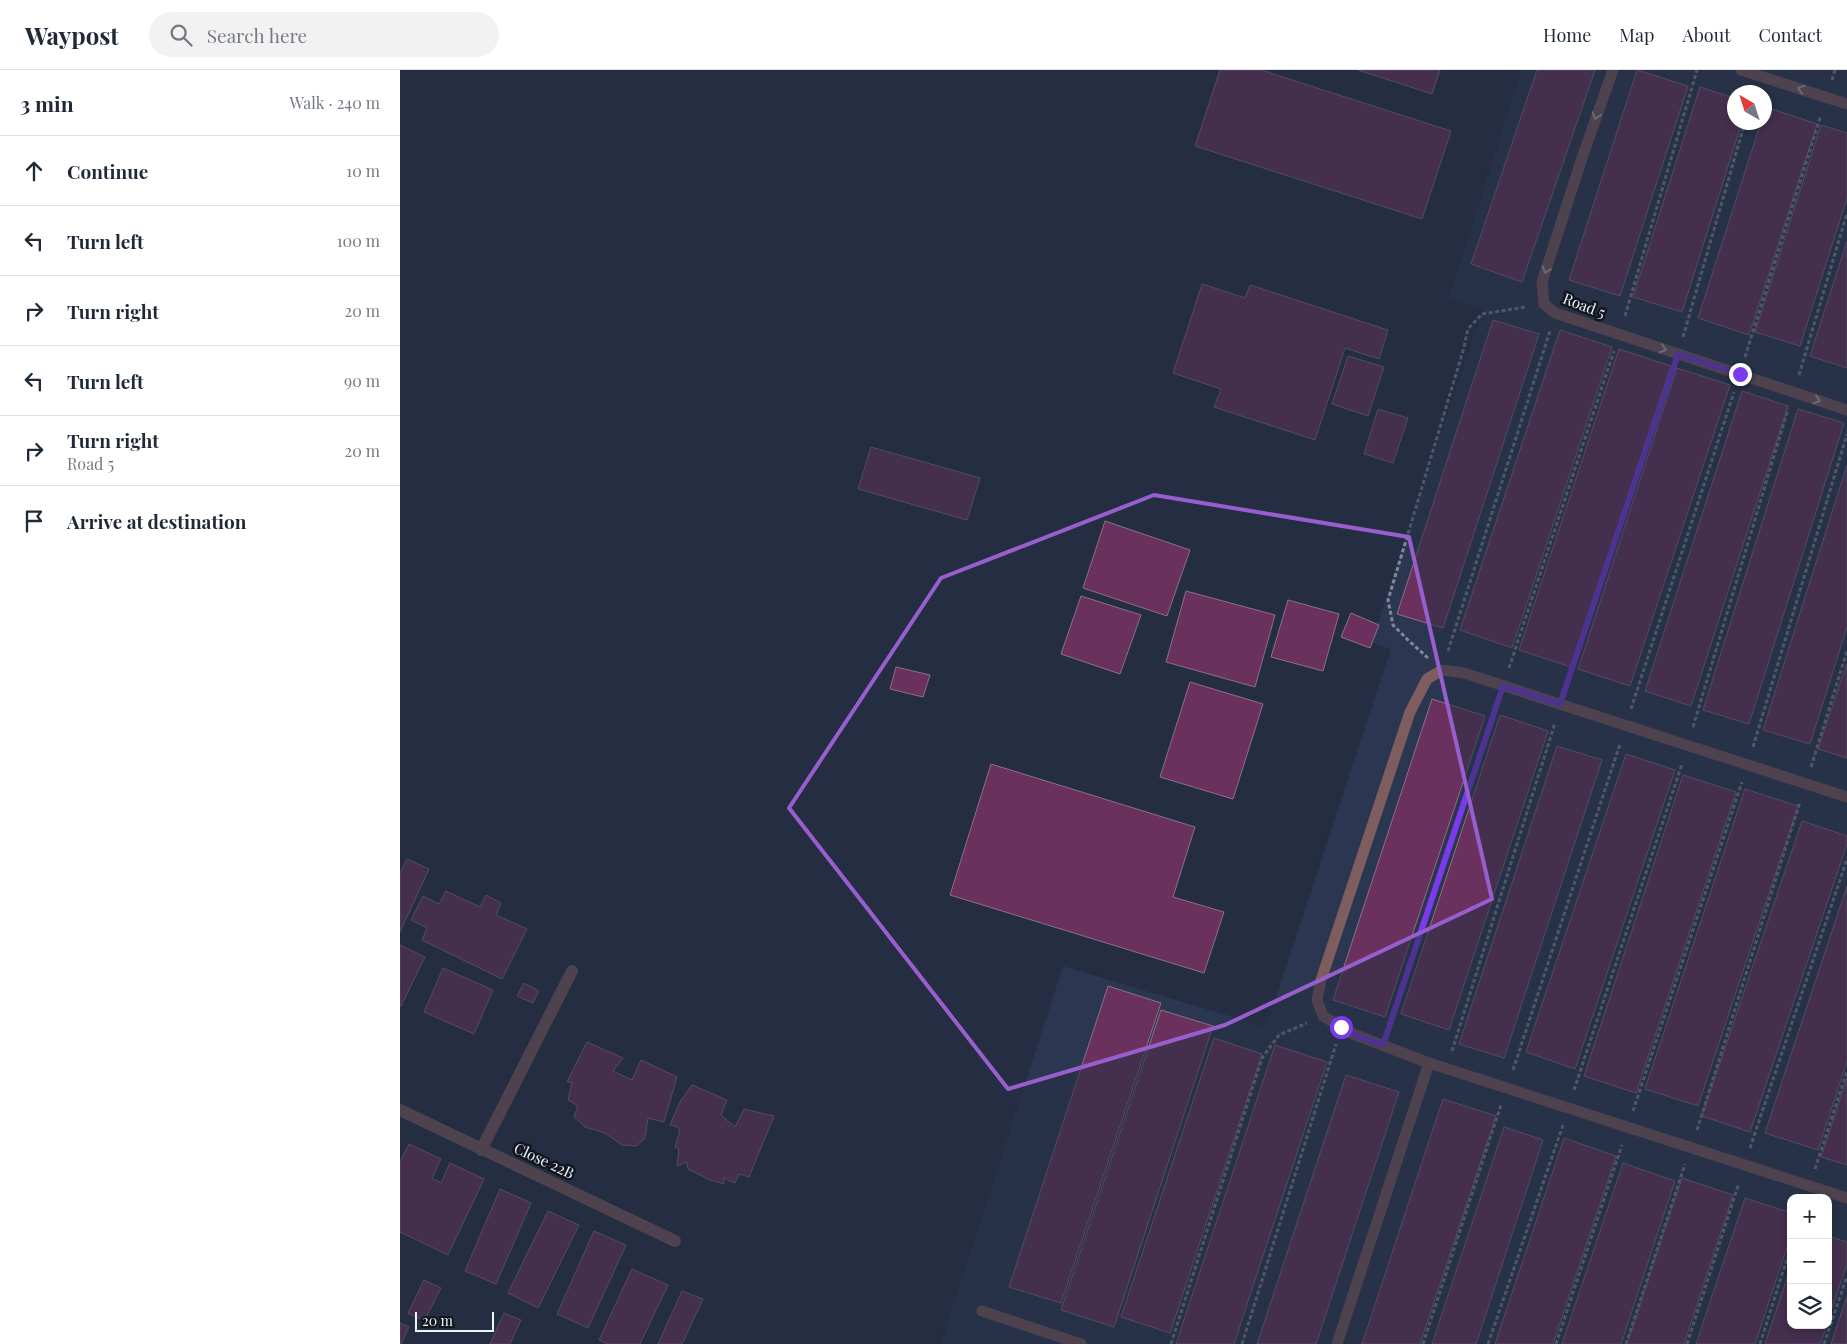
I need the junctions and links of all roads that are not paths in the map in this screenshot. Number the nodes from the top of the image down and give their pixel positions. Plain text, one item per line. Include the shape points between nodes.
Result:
1 (1613, 70) edge
2 (1741, 70) edge
3 (1847, 104) edge
4 (1847, 410) edge
5 (1847, 797) edge
6 (572, 971) dead end
7 (1429, 1063) junction
8 (400, 1110) edge
9 (481, 1150) junction
10 (1847, 1198) edge
11 (674, 1241) dead end
12 (982, 1311) dead end
13 (1081, 1344) edge
14 (1336, 1344) edge

1 -> 4 lane, Road 5 via 1542,282 1544,304 1555,313
3 -> 2 lane
5 - 7 lane via 1464,673 1442,670 1428,679 1410,712 1317,1000 1323,1016 1353,1034
6 - 9 street
7 - 10 lane
7 - 14 lane
8 - 9 street, Close 22B
9 - 11 street, Close 22B
12 - 13 lane

